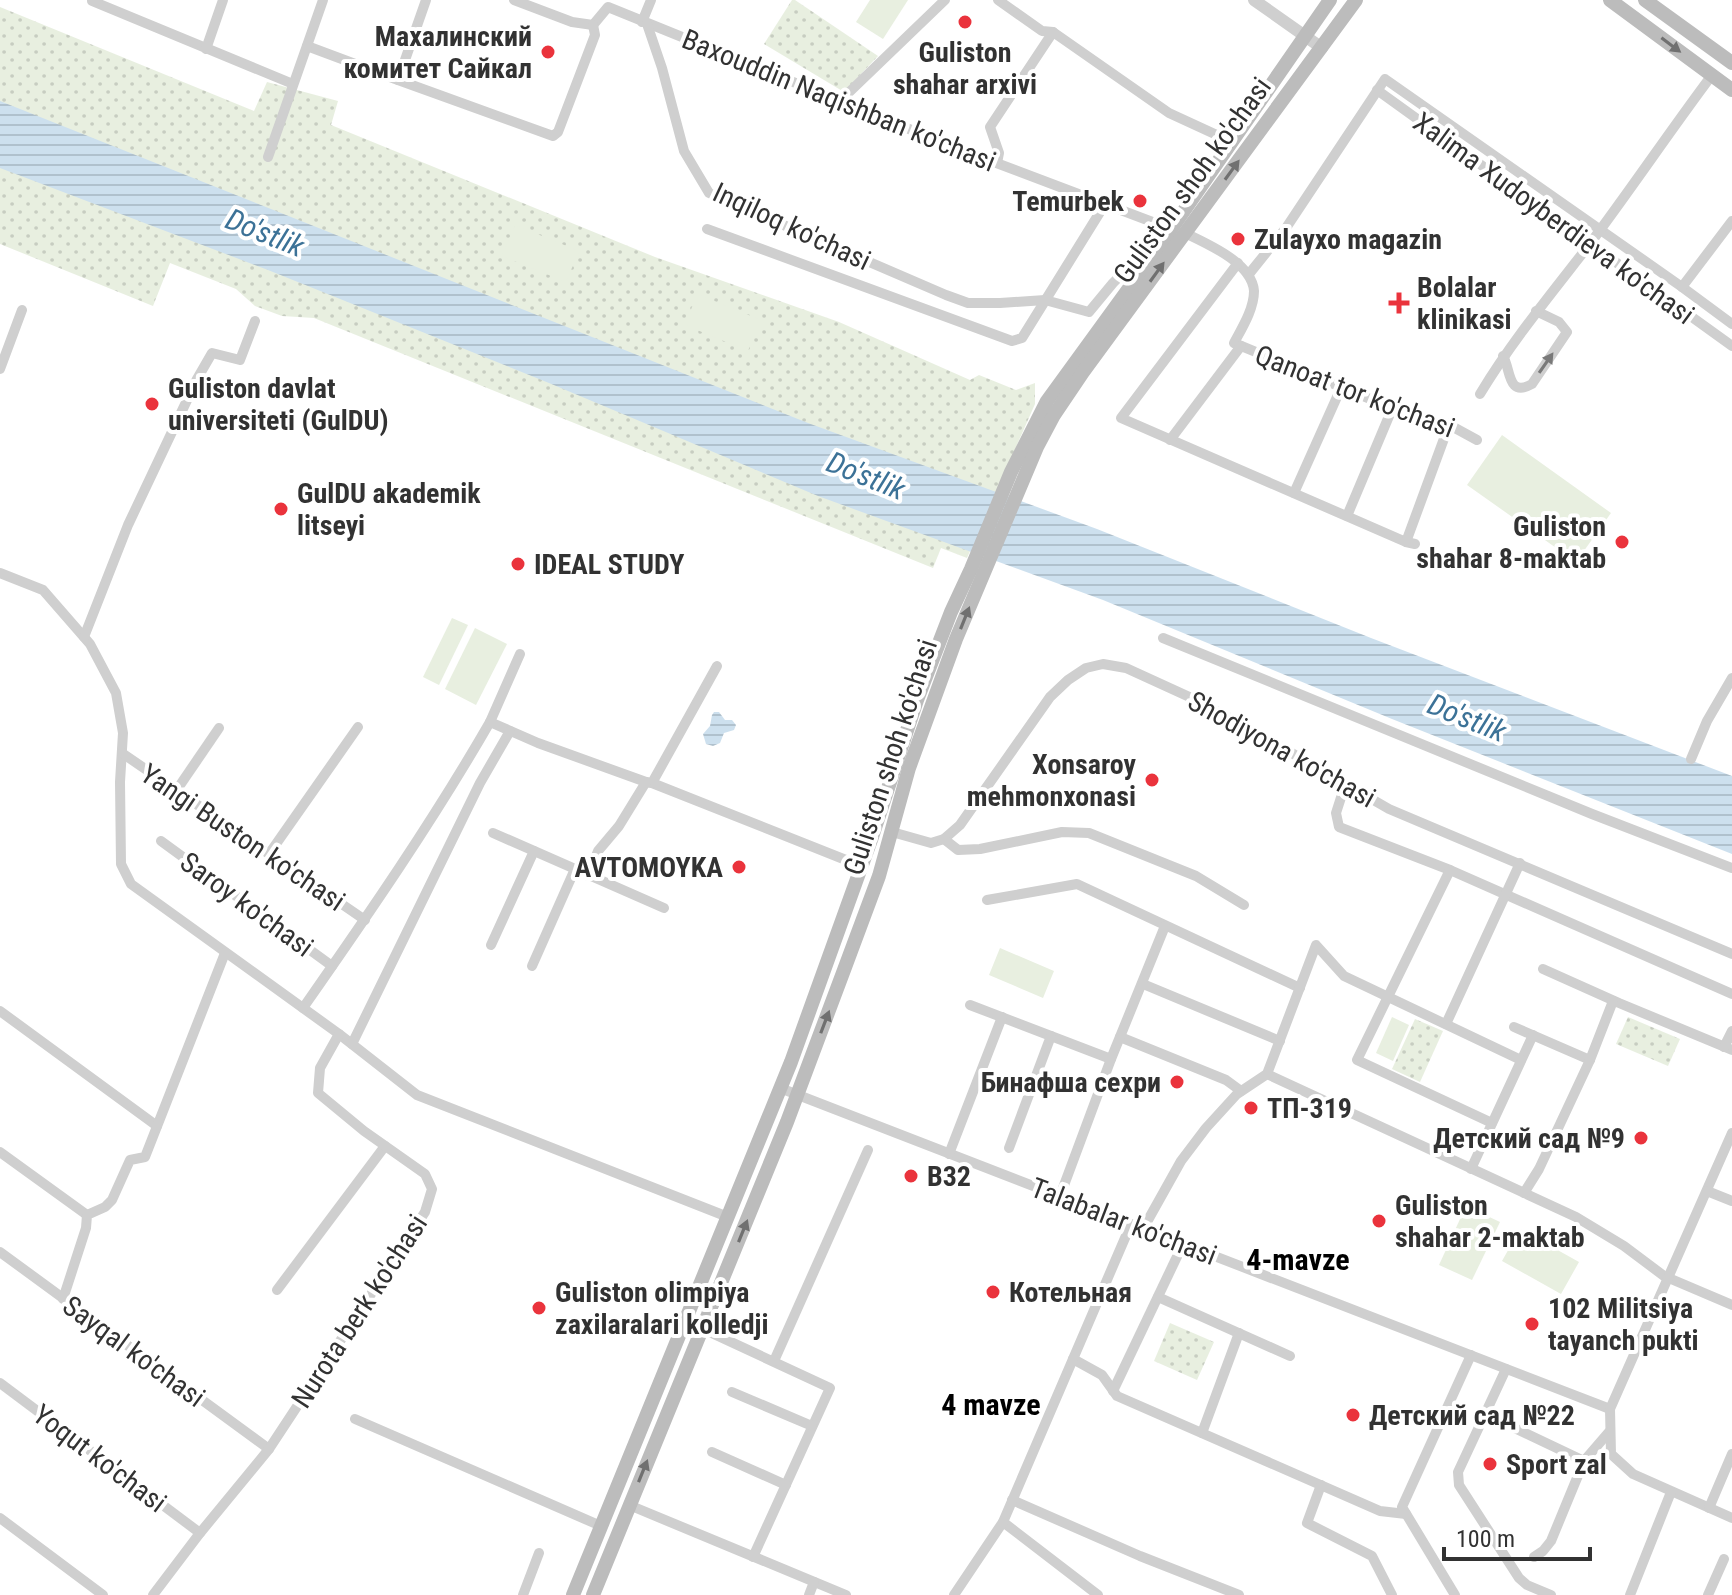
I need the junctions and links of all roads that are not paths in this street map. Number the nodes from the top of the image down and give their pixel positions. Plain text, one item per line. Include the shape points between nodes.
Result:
1 (223, 0) edge
2 (323, 0) edge
3 (426, 0) edge
4 (514, 0) edge
5 (651, 0) edge
6 (945, 0) edge
7 (998, 0) edge
8 (1254, 0) edge
9 (1330, 0) edge
10 (1356, 0) edge
11 (1610, 0) edge
12 (1645, 0) edge
13 (92, 1) edge
14 (609, 4) edge
15 (645, 23) junction
16 (593, 25) junction
17 (1053, 32) junction
18 (1305, 36) junction
19 (307, 46) junction
20 (1322, 48) junction
21 (206, 49) junction
22 (1732, 63) edge
23 (1712, 75) junction
24 (398, 80) junction
25 (293, 84) junction
26 (1377, 90) junction
27 (1732, 90) edge
28 (840, 101) junction
29 (1232, 142) junction
30 (268, 157) dead end
31 (997, 163) junction
32 (1105, 204) junction
33 (1732, 221) edge
34 (707, 229) dead end
35 (1600, 230) junction
36 (1178, 231) junction
37 (1590, 244) junction
38 (1154, 254) junction
39 (1238, 263) junction
40 (1249, 274) junction
41 (1682, 287) junction
42 (1045, 300) junction
43 (22, 310) dead end
44 (1536, 311) junction
45 (255, 321) dead end
46 (1732, 324) edge
47 (1237, 345) junction
48 (1732, 346) edge
49 (1503, 356) junction
50 (0, 369) edge
51 (1341, 388) junction
52 (1480, 394) dead end
53 (1392, 409) junction
54 (1449, 425) junction
55 (1170, 440) junction
56 (1477, 440) dead end
57 (1017, 475) junction
58 (1294, 493) junction
59 (1347, 516) junction
60 (977, 571) junction
61 (0, 573) edge
62 (84, 637) junction
63 (1163, 638) dead end
64 (520, 654) dead end
65 (717, 666) dead end
66 (1732, 678) edge
67 (490, 722) junction
68 (358, 727) dead end
69 (219, 728) dead end
70 (510, 731) junction
71 (122, 753) junction
72 (1691, 759) dead end
73 (649, 782) junction
74 (1345, 785) junction
75 (176, 791) junction
76 (892, 832) junction
77 (493, 833) dead end
78 (944, 839) junction
79 (161, 841) dead end
80 (534, 851) junction
81 (269, 854) junction
82 (1520, 863) junction
83 (861, 866) junction
84 (1732, 868) edge
85 (575, 869) junction
86 (1450, 870) junction
87 (588, 876) junction
88 (1506, 895) junction
89 (987, 900) dead end
90 (1244, 905) dead end
91 (664, 908) dead end
92 (365, 920) junction
93 (1165, 926) junction
94 (491, 945) dead end
95 (225, 953) junction
96 (1732, 954) edge
97 (332, 966) junction
98 (532, 966) dead end
99 (1543, 969) dead end
100 (1143, 984) junction
101 (1300, 988) junction
102 (1732, 994) edge
103 (1387, 997) junction
104 (1613, 1001) junction
105 (970, 1005) dead end
106 (303, 1008) junction
107 (0, 1011) edge
108 (1002, 1017) junction
109 (1446, 1024) junction
110 (1514, 1027) dead end
111 (1732, 1031) edge
112 (339, 1034) junction
113 (1533, 1035) junction
114 (1051, 1036) junction
115 (1120, 1037) junction
116 (1280, 1041) junction
117 (352, 1044) junction
118 (1728, 1048) edge
119 (1111, 1059) junction
120 (1521, 1060) junction
121 (1590, 1060) junction
122 (1267, 1074) junction
123 (780, 1088) junction
124 (1241, 1091) junction
125 (797, 1094) junction
126 (1492, 1123) junction
127 (157, 1126) junction
128 (1732, 1133) edge
129 (385, 1146) junction
130 (1009, 1148) dead end
131 (868, 1150) dead end
132 (0, 1152) edge
133 (949, 1154) junction
134 (1471, 1169) junction
135 (1707, 1191) junction
136 (1524, 1193) junction
137 (1060, 1196) junction
138 (1732, 1201) edge
139 (87, 1215) junction
140 (728, 1217) junction
141 (1131, 1224) junction
142 (1143, 1229) junction
143 (1183, 1244) junction
144 (0, 1252) edge
145 (1669, 1278) junction
146 (277, 1290) dead end
147 (1158, 1297) junction
148 (63, 1299) junction
149 (1732, 1305) edge
150 (703, 1329) junction
151 (1239, 1333) junction
152 (1471, 1355) junction
153 (1290, 1356) dead end
154 (1073, 1359) junction
155 (774, 1361) junction
156 (1506, 1369) junction
157 (0, 1383) edge
158 (1113, 1391) junction
159 (732, 1392) dead end
160 (1610, 1409) junction
161 (1485, 1414) junction
162 (355, 1419) dead end
163 (812, 1426) junction
164 (1609, 1432) junction
165 (1202, 1433) junction
166 (269, 1449) junction
167 (712, 1452) dead end
168 (1732, 1454) edge
169 (1584, 1461) junction
170 (786, 1485) junction
171 (1321, 1485) junction
172 (1671, 1492) junction
173 (1012, 1500) junction
174 (629, 1505) junction
175 (1709, 1508) junction
176 (1406, 1514) junction
177 (0, 1518) edge
178 (1732, 1518) edge
179 (1003, 1522) junction
180 (601, 1526) junction
181 (200, 1533) junction
182 (539, 1553) dead end
183 (753, 1557) junction
184 (1534, 1557) dead end
185 (1724, 1559) dead end
186 (814, 1582) junction
187 (103, 1595) edge
188 (153, 1595) edge
189 (523, 1595) edge
190 (573, 1595) edge
191 (593, 1595) edge
192 (809, 1595) edge
193 (846, 1595) edge
194 (954, 1595) edge
195 (1098, 1595) edge
196 (1239, 1595) edge
197 (1392, 1595) edge
198 (1455, 1595) edge
199 (1551, 1595) edge
200 (1630, 1595) edge
201 (1708, 1595) edge

1 - 21 street
2 - 19 street
3 - 24 street
4 - 16 street
5 - 15 street
6 - 28 street
7 - 17 street via 1042,31
8 - 18 street
9 - 18 main road, Guliston shoh ko'chasi
10 - 20 main road, Guliston shoh ko'chasi
11 -> 23 main road
12 - 22 main road
13 - 21 street
14 - 15 street, Baxouddin Naqishban ko'chasi
14 - 16 street, Baxouddin Naqishban ko'chasi
15 - 28 street, Baxouddin Naqishban ko'chasi
15 - 42 street, Inqiloq ko'chasi via 684,151 709,193 968,303
16 - 24 street via 595,35 553,136
17 - 29 street via 1169,113
17 - 31 street via 990,127
18 - 20 street
18 - 29 main road, Guliston shoh ko'chasi
19 - 24 street
19 - 25 street
36 -> 20 main road, Guliston shoh ko'chasi
21 - 25 street
23 - 27 main road
23 - 35 street
25 - 30 street
26 - 35 street, Xalima Xudoyberdieva ko'chasi via 1385,79
26 - 37 street, Xalima Xudoyberdieva ko'chasi
26 - 40 street via 1286,228
28 - 31 street, Baxouddin Naqishban ko'chasi
29 - 36 main road, Guliston shoh ko'chasi
31 - 32 street, Baxouddin Naqishban ko'chasi
32 - 36 street, Baxouddin Naqishban ko'chasi
32 - 42 street
33 - 41 street
34 - 42 street via 1012,341 1022,338
35 - 37 street
35 - 41 street, Xalima Xudoyberdieva ko'chasi
36 - 38 main road, Guliston shoh ko'chasi
36 - 39 street, Baxouddin Naqishban ko'chasi
57 -> 36 main road, Guliston shoh ko'chasi
37 - 44 street
37 - 48 street, Xalima Xudoyberdieva ko'chasi
38 - 42 street, Inqiloq ko'chasi via 1140,256 1089,312
38 - 57 main road, Guliston shoh ko'chasi via 1047,401
39 - 40 street, Baxouddin Naqishban ko'chasi
39 - 55 street via 1121,418
40 - 47 street via 1254,291
41 - 46 street, Xalima Xudoyberdieva ko'chasi
43 - 50 street
44 - 49 street
49 -> 44 street via 1512,383 1520,388 1532,384 1567,332
45 - 62 street via 240,360 212,353 197,379 128,525
47 - 51 street, Qanoat tor ko'chasi
47 - 55 street
49 - 52 street
51 - 53 street, Qanoat tor ko'chasi
51 - 58 street
53 - 54 street, Qanoat tor ko'chasi
53 - 59 street
54 - 56 street, Qanoat tor ko'chasi
54 - 59 street via 1410,543
55 - 58 street
57 - 60 main road, Guliston shoh ko'chasi
58 - 59 street
76 -> 60 main road, Guliston shoh ko'chasi
60 - 83 main road, Guliston shoh ko'chasi via 951,612
61 - 62 street via 43,590
62 - 71 street via 116,693
63 - 84 street
64 - 67 street
65 - 73 street
66 - 72 street
67 - 70 street
67 - 92 street
68 - 81 street
69 - 75 street
70 - 73 street
70 - 117 street
71 - 75 street, Yangi Buston ko'chasi
71 - 95 street via 121,864 131,884
73 - 83 street
73 - 87 street via 598,851
74 - 78 street, Shodiyona ko'chasi via 1196,700 1126,668 1103,664 1086,668 1050,697 960,825
74 - 82 street, Shodiyona ko'chasi via 1389,809
74 - 86 street via 1336,813 1339,827
75 - 81 street, Yangi Buston ko'chasi
76 - 78 street via 931,843
125 -> 76 main road, Guliston shoh ko'chasi
77 - 80 street
78 - 90 street via 958,850 1062,832 1089,833 1196,876
79 - 97 street, Saroy ko'chasi
80 - 85 street
80 - 94 street
81 - 92 street, Yangi Buston ko'chasi
82 - 88 street
82 - 96 street, Shodiyona ko'chasi
83 - 123 main road, Guliston shoh ko'chasi
85 - 87 street
85 - 98 street
86 - 88 street
86 - 103 street
87 - 91 street
88 - 102 street
88 - 109 street
89 - 93 street via 1077,884
92 - 97 street
93 - 100 street
93 - 101 street
95 - 106 street
95 - 127 street
97 - 106 street
99 - 104 street
100 - 115 street
100 - 116 street
101 - 103 street via 1316,945 1344,976
101 - 116 street
103 - 109 street
103 - 126 street via 1357,1060
104 - 118 street
104 - 121 street
105 - 108 street
106 - 112 street
107 - 127 street
108 - 114 street
108 - 133 street
109 - 120 street
110 - 113 street
111 - 118 street
112 - 117 street
112 - 129 street, Nurota berk ko'chasi via 320,1068 318,1093
113 - 120 street
113 - 121 street
114 - 119 street
114 - 130 street
115 - 119 street
115 - 124 street
116 - 122 street
117 - 140 street via 417,1095
119 - 137 street
120 - 126 street
121 - 136 street
122 - 124 street
122 - 134 street
123 - 125 street, Talabalar ko'chasi
123 - 140 main road, Guliston shoh ko'chasi
124 - 142 street via 1181,1161
125 - 133 street, Talabalar ko'chasi
150 -> 125 main road, Guliston shoh ko'chasi
126 - 134 street
127 - 139 street via 145,1157 130,1160 112,1200
128 - 135 street
129 - 146 street
129 - 166 street, Nurota berk ko'chasi via 425,1174 432,1189 425,1212
131 - 155 street
132 - 139 street
133 - 137 street, Talabalar ko'chasi
134 - 136 street
135 - 138 street
135 - 145 street
136 - 145 street via 1576,1217
137 - 141 street, Talabalar ko'chasi
139 - 148 street
140 - 180 main road, Guliston shoh ko'chasi
141 - 142 street, Talabalar ko'chasi
141 - 154 street
142 - 143 street, Talabalar ko'chasi
143 - 147 street
143 - 152 street, Talabalar ko'chasi
144 - 148 street, Sayqal ko'chasi
145 - 149 street
145 - 160 street
147 - 151 street
147 - 158 street
148 - 166 street, Sayqal ko'chasi
150 - 155 street
174 -> 150 main road, Guliston shoh ko'chasi
151 - 153 street
151 - 165 street
152 - 156 street, Talabalar ko'chasi
152 - 176 street via 1402,1507
154 - 158 street via 1102,1375
154 - 173 street
155 - 163 street via 830,1388
156 - 160 street, Talabalar ko'chasi
156 - 161 street
157 - 181 street, Yoqut ko'chasi
158 - 165 street
159 - 163 street
160 - 164 street
161 - 169 street
161 - 199 street via 1458,1472 1459,1485 1519,1578
162 - 180 street
163 - 170 street
164 - 169 street
164 - 172 street via 1611,1454 1633,1474
165 - 171 street
166 - 181 street, Nurota berk ko'chasi
167 - 170 street
168 - 175 street
169 - 184 street via 1551,1541
170 - 183 street
171 - 176 street via 1380,1511
171 - 197 street via 1307,1523 1372,1556
172 - 175 street
172 - 200 street
173 - 179 street
173 - 196 street
174 - 183 street
174 - 191 main road, Guliston shoh ko'chasi
175 - 178 street
176 - 198 street
177 - 187 street
179 - 194 street
179 - 195 street
180 - 190 main road, Guliston shoh ko'chasi
181 - 188 street, Nurota berk ko'chasi
182 - 189 street
183 - 186 street
185 - 201 street
186 - 192 street
186 - 193 street

